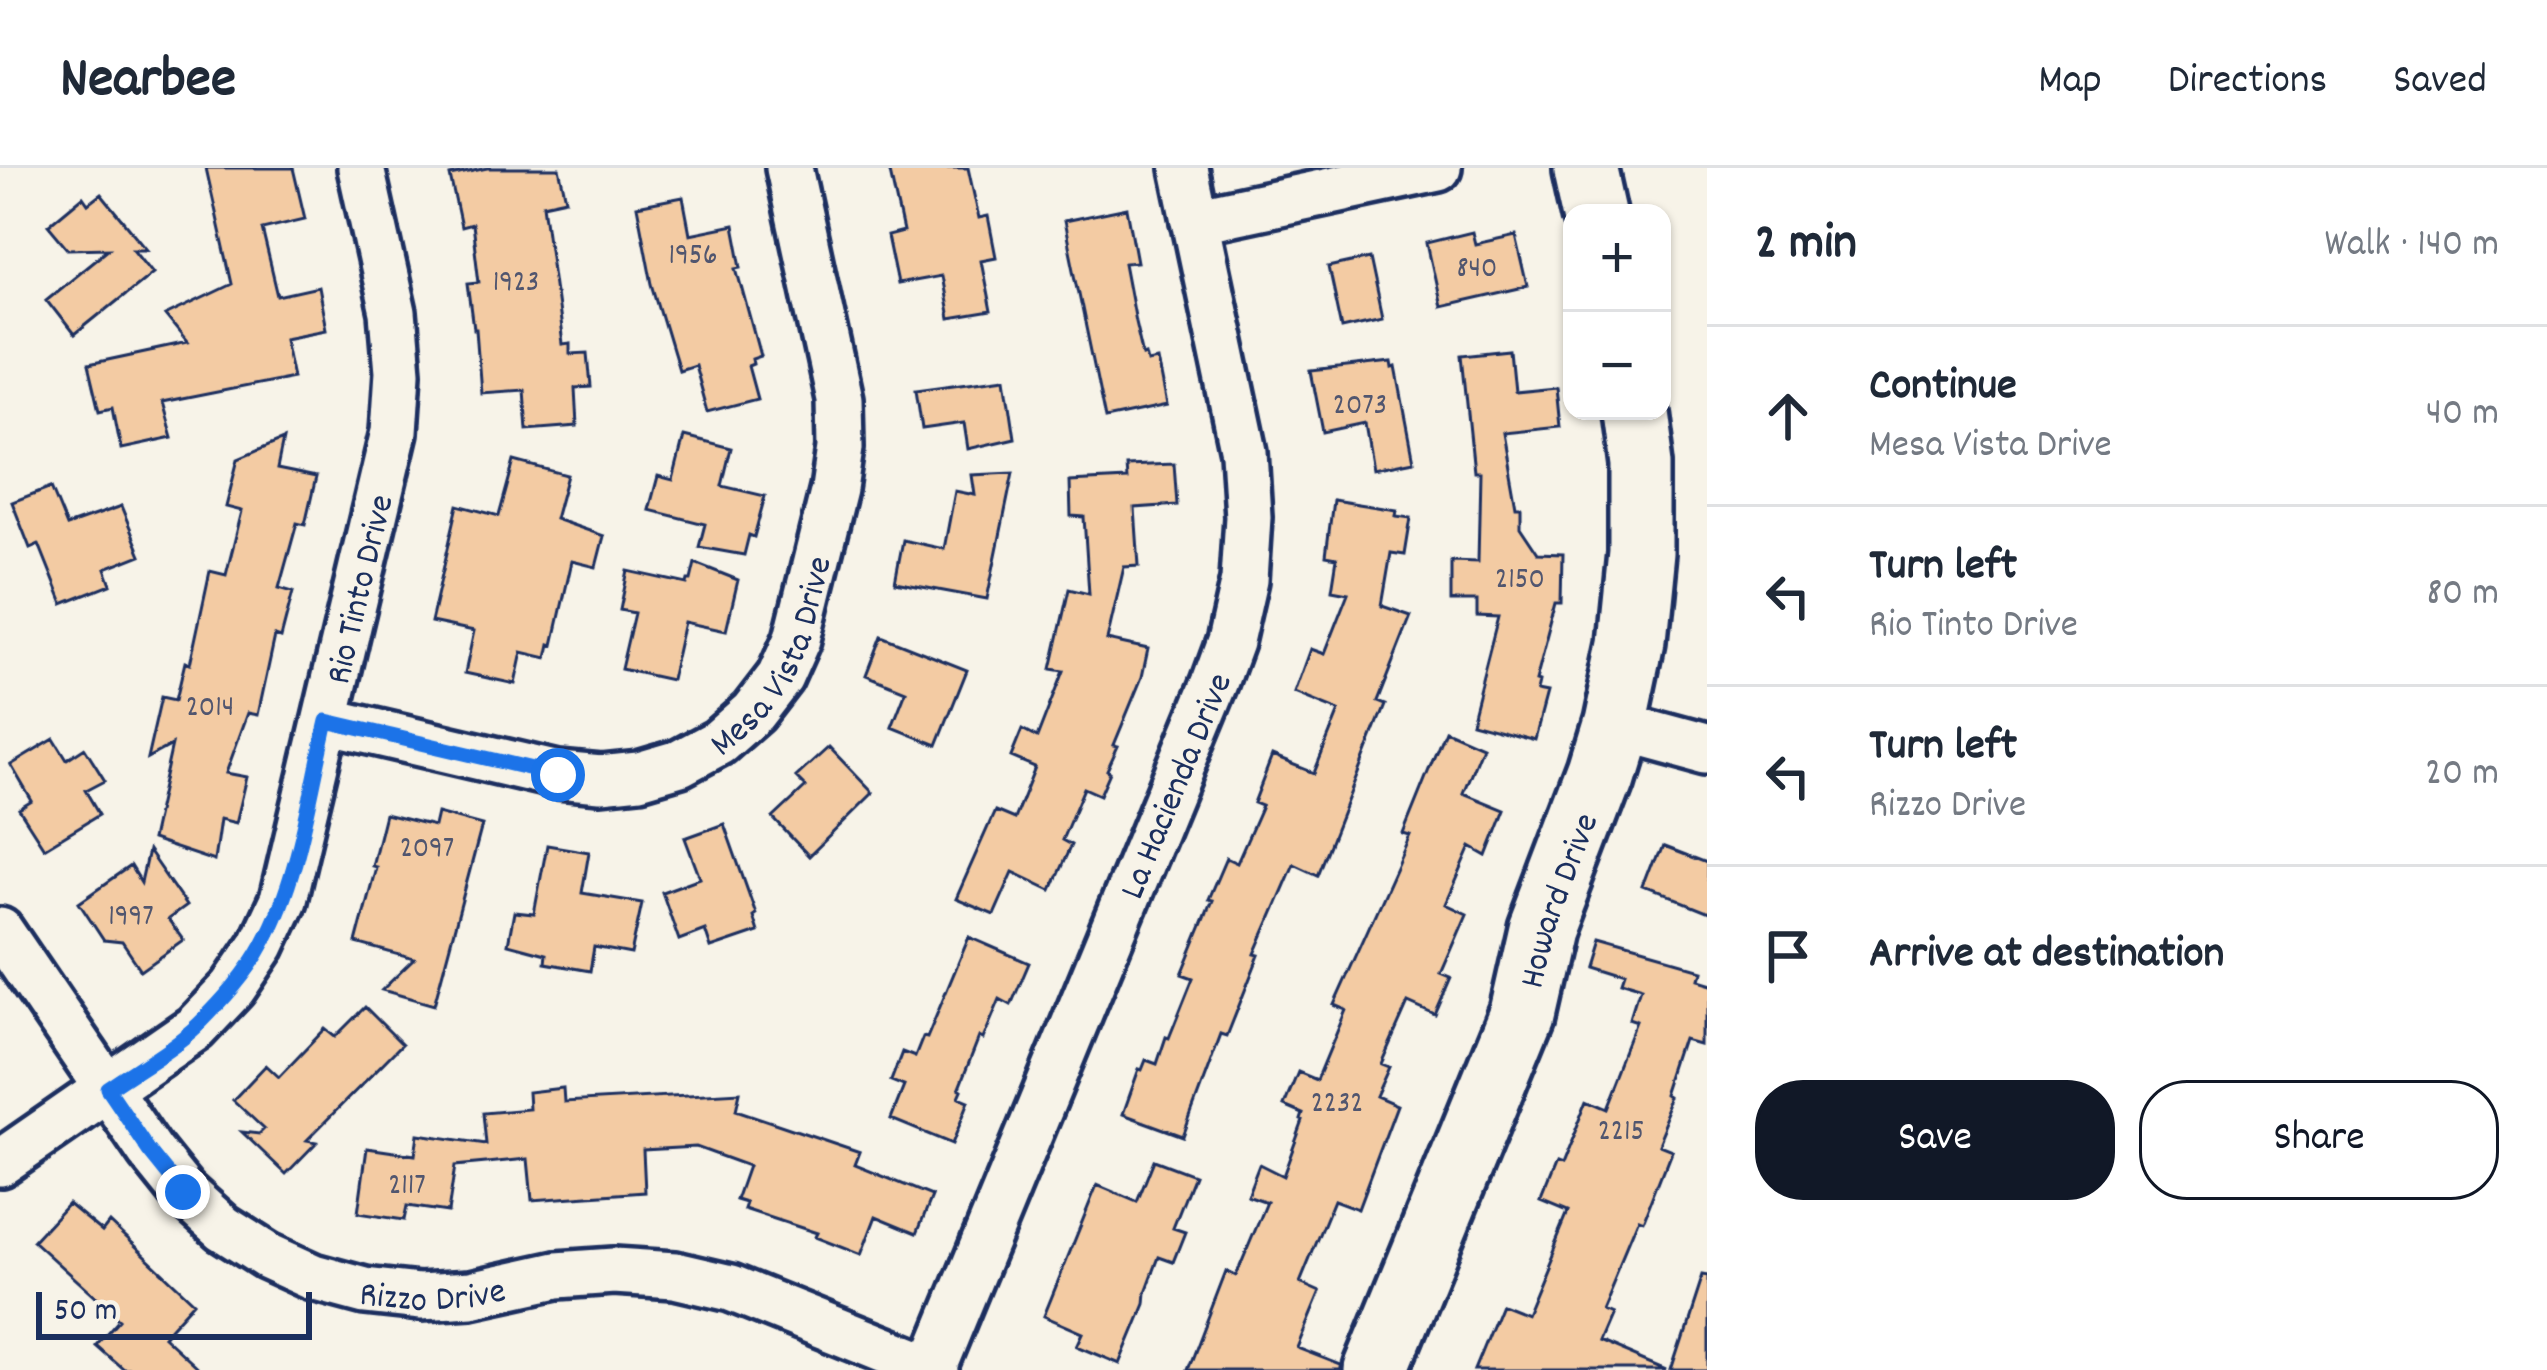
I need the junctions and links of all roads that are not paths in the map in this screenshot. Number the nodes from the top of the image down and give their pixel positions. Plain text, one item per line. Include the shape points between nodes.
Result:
1 (361, 168) edge
2 (789, 168) edge
3 (1184, 168) edge
4 (1438, 168) edge
5 (1586, 168) edge
6 (1593, 204) edge
7 (1195, 220) junction
8 (1635, 420) edge
9 (327, 721) junction
10 (1615, 725) junction
11 (1707, 750) edge
12 (0, 931) edge
13 (108, 1089) junction
14 (0, 1163) edge
15 (933, 1370) edge
16 (1376, 1370) edge

1 - 9 street, Rio Tinto Drive via 398,372 394,432
2 - 9 street, Mesa Vista Drive via 839,399 840,448 797,639 753,712 680,763 601,779
3 - 7 street, La Hacienda Drive
4 - 7 street
5 - 6 street
7 - 15 street, La Hacienda Drive via 1244,452 1244,580 1230,642
8 - 10 street, Howard Drive via 1641,554
9 - 13 street, Rio Tinto Drive via 283,900 262,945 195,1028
10 - 11 street
10 - 16 street, Howard Drive via 1540,929 1522,1013
12 - 13 street, Rizzo Drive
13 - 14 street, Rio Tinto Drive
13 - 15 street, Rizzo Drive via 183,1192 238,1238 313,1277 420,1297 614,1270 675,1275 731,1288

